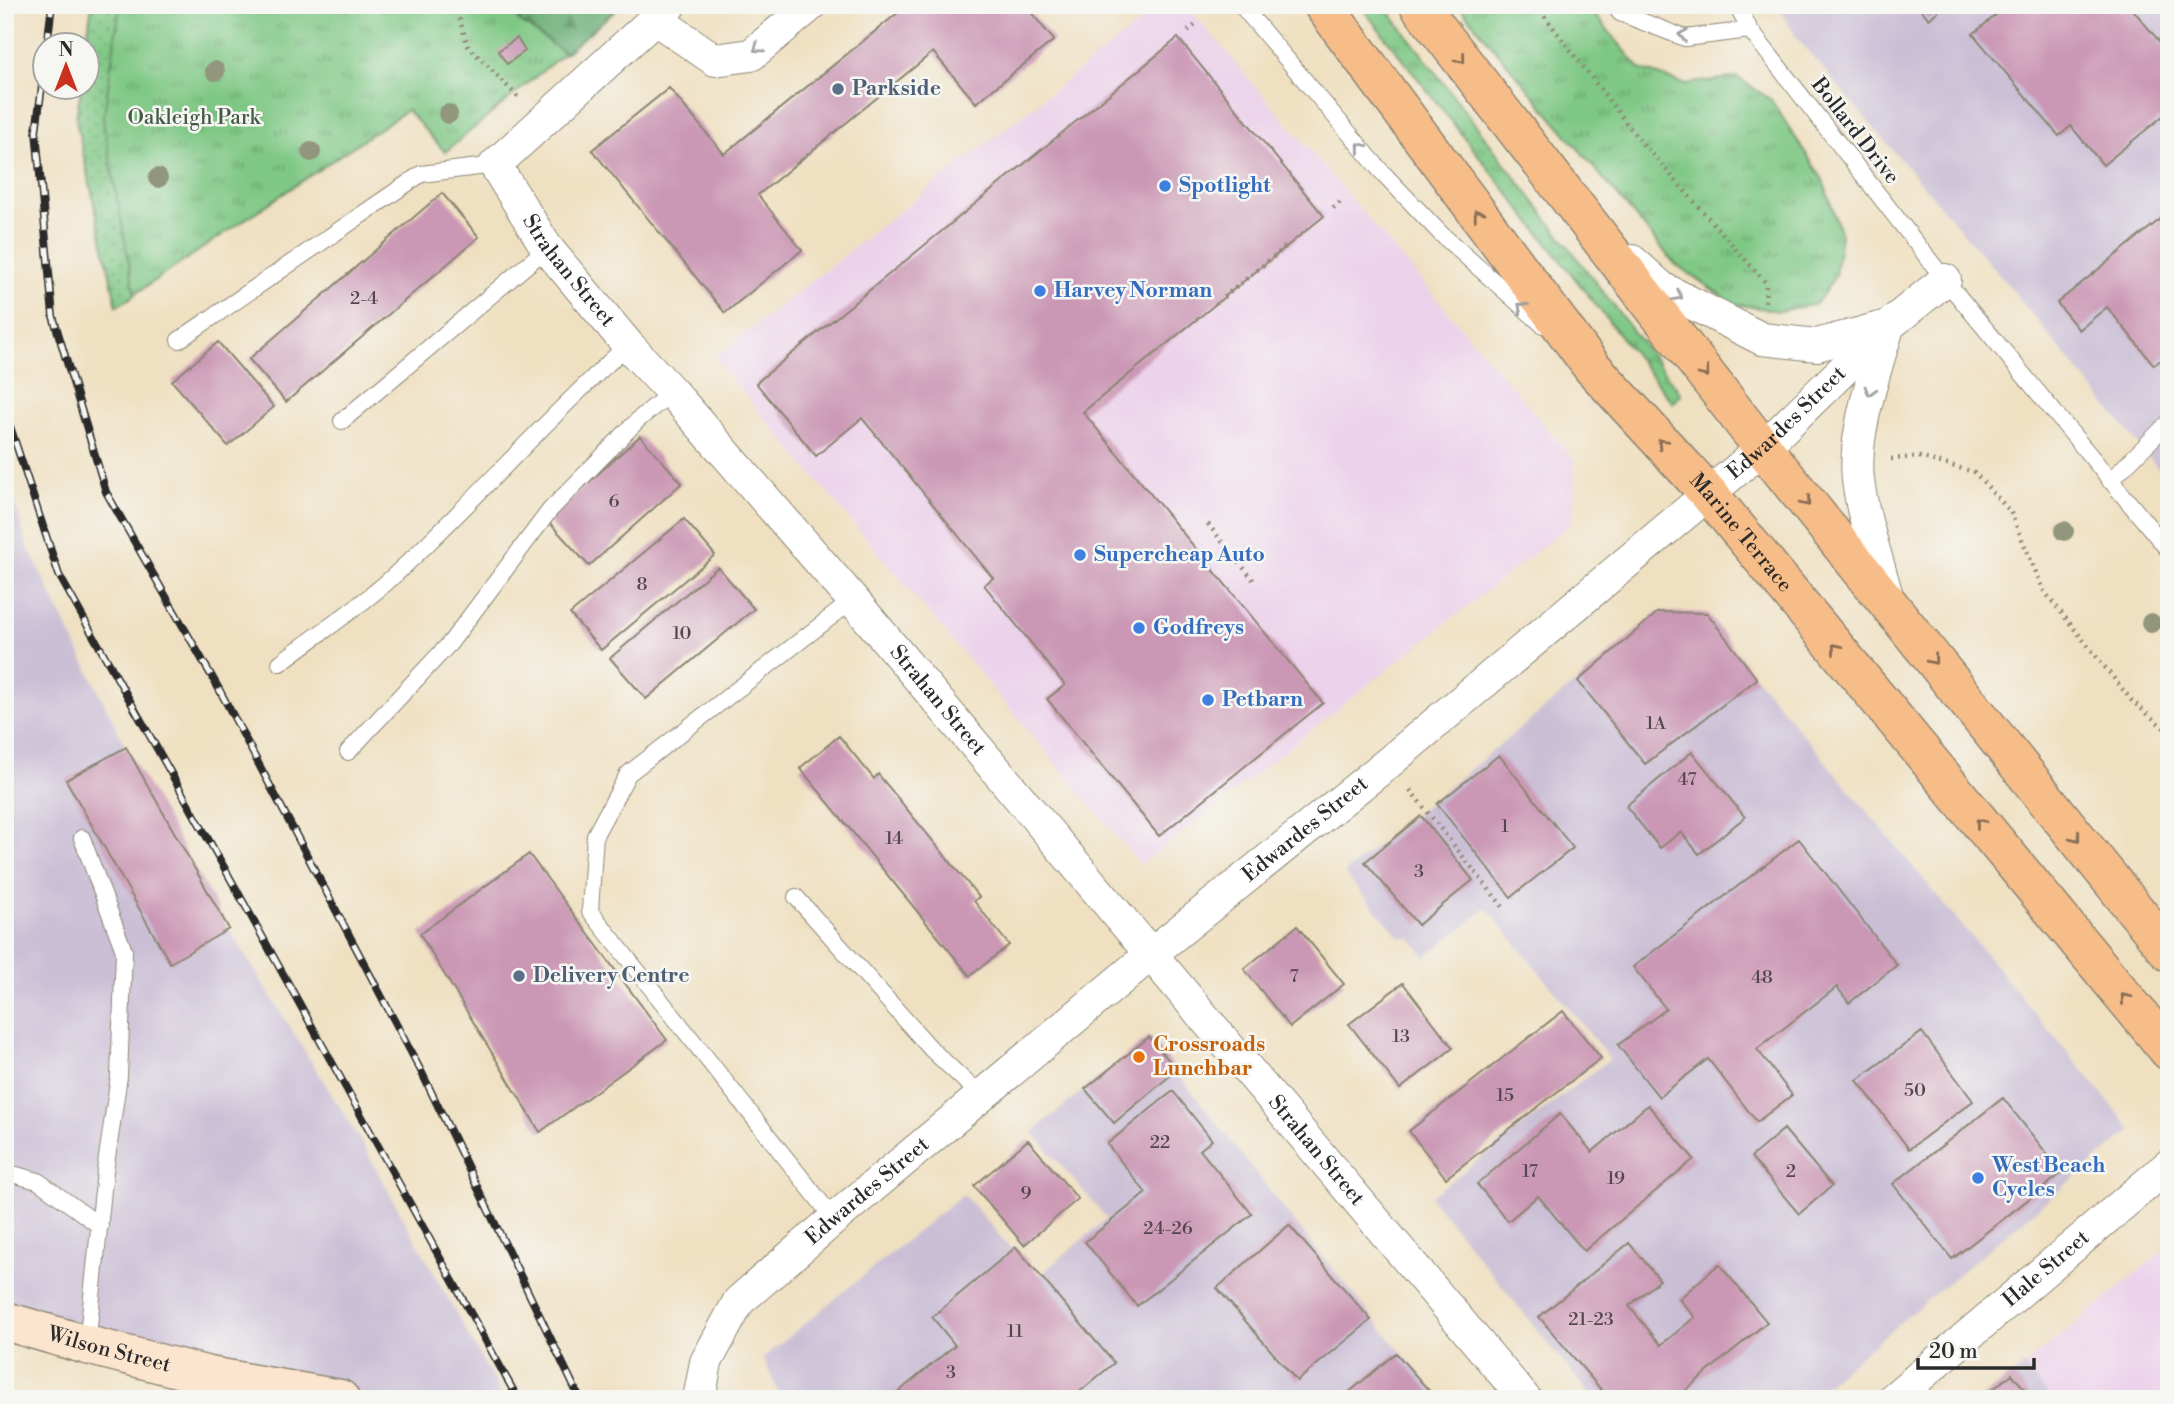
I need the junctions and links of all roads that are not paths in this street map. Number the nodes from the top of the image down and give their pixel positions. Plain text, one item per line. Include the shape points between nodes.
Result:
1 (811, 5) edge
2 (1241, 5) edge
3 (1322, 5) edge
4 (1419, 5) edge
5 (1614, 5) edge
6 (1737, 5) edge
7 (662, 12) edge
8 (1750, 30) junction
9 (495, 165) junction
10 (1588, 223) junction
11 (547, 248) junction
12 (1945, 280) junction
13 (1889, 326) junction
14 (179, 340) dead end
15 (628, 345) junction
16 (1592, 367) junction
17 (672, 392) junction
18 (342, 421) dead end
19 (2169, 422) edge
20 (1763, 448) junction
21 (2110, 481) junction
22 (1708, 494) junction
23 (2169, 551) edge
24 (853, 600) junction
25 (1890, 607) junction
26 (280, 663) dead end
27 (348, 752) dead end
28 (82, 838) dead end
29 (796, 897) dead end
30 (2169, 952) edge
31 (1151, 954) junction
32 (2169, 1051) edge
33 (981, 1096) junction
34 (2169, 1165) edge
35 (5, 1172) edge
36 (834, 1219) junction
37 (100, 1226) junction
38 (5, 1321) edge
39 (87, 1345) junction
40 (340, 1399) edge
41 (699, 1399) edge
42 (1525, 1399) edge
43 (1893, 1399) edge

1 -> 7 street via 751,55 715,60
16 -> 2 lane via 1441,234 1381,171
16 -> 3 highway, Marine Terrace
4 -> 10 highway
8 -> 5 lane via 1685,38 1620,13
6 - 8 lane, Bollard Drive
7 - 9 street
8 - 12 lane, Bollard Drive
9 - 11 street, Strahan Street
9 - 14 lane via 422,174
10 -> 13 street via 1662,288 1762,339 1817,345
10 -> 20 highway
11 - 15 street, Strahan Street
11 - 18 lane
12 - 13 street, Edwardes Street
12 - 21 lane, Bollard Drive
13 - 20 street, Edwardes Street
13 -> 25 street via 1868,397 1858,477
15 - 17 street, Strahan Street
15 - 26 lane via 578,389 385,584
22 -> 16 highway, Marine Terrace
17 - 24 street, Strahan Street
17 - 27 lane via 639,419 550,510 450,643
19 - 21 lane
20 - 22 street, Edwardes Street
20 -> 25 highway
21 - 23 lane, Bollard Drive
22 - 31 street, Edwardes Street via 1388,763
32 -> 22 highway, Marine Terrace
24 - 31 street, Strahan Street
24 - 36 lane via 628,774 595,835 590,911
25 -> 30 highway
28 - 37 lane via 124,951 119,1076
29 - 33 lane via 932,1050
31 - 33 street, Edwardes Street
31 - 42 street, Strahan Street
33 - 36 street, Edwardes Street
34 - 43 street, Hale Street
35 - 37 lane via 38,1181
36 - 41 street, Edwardes Street via 739,1301 706,1362
37 - 39 lane
38 - 39 street, Wilson Street
39 - 40 street, Wilson Street via 209,1376

